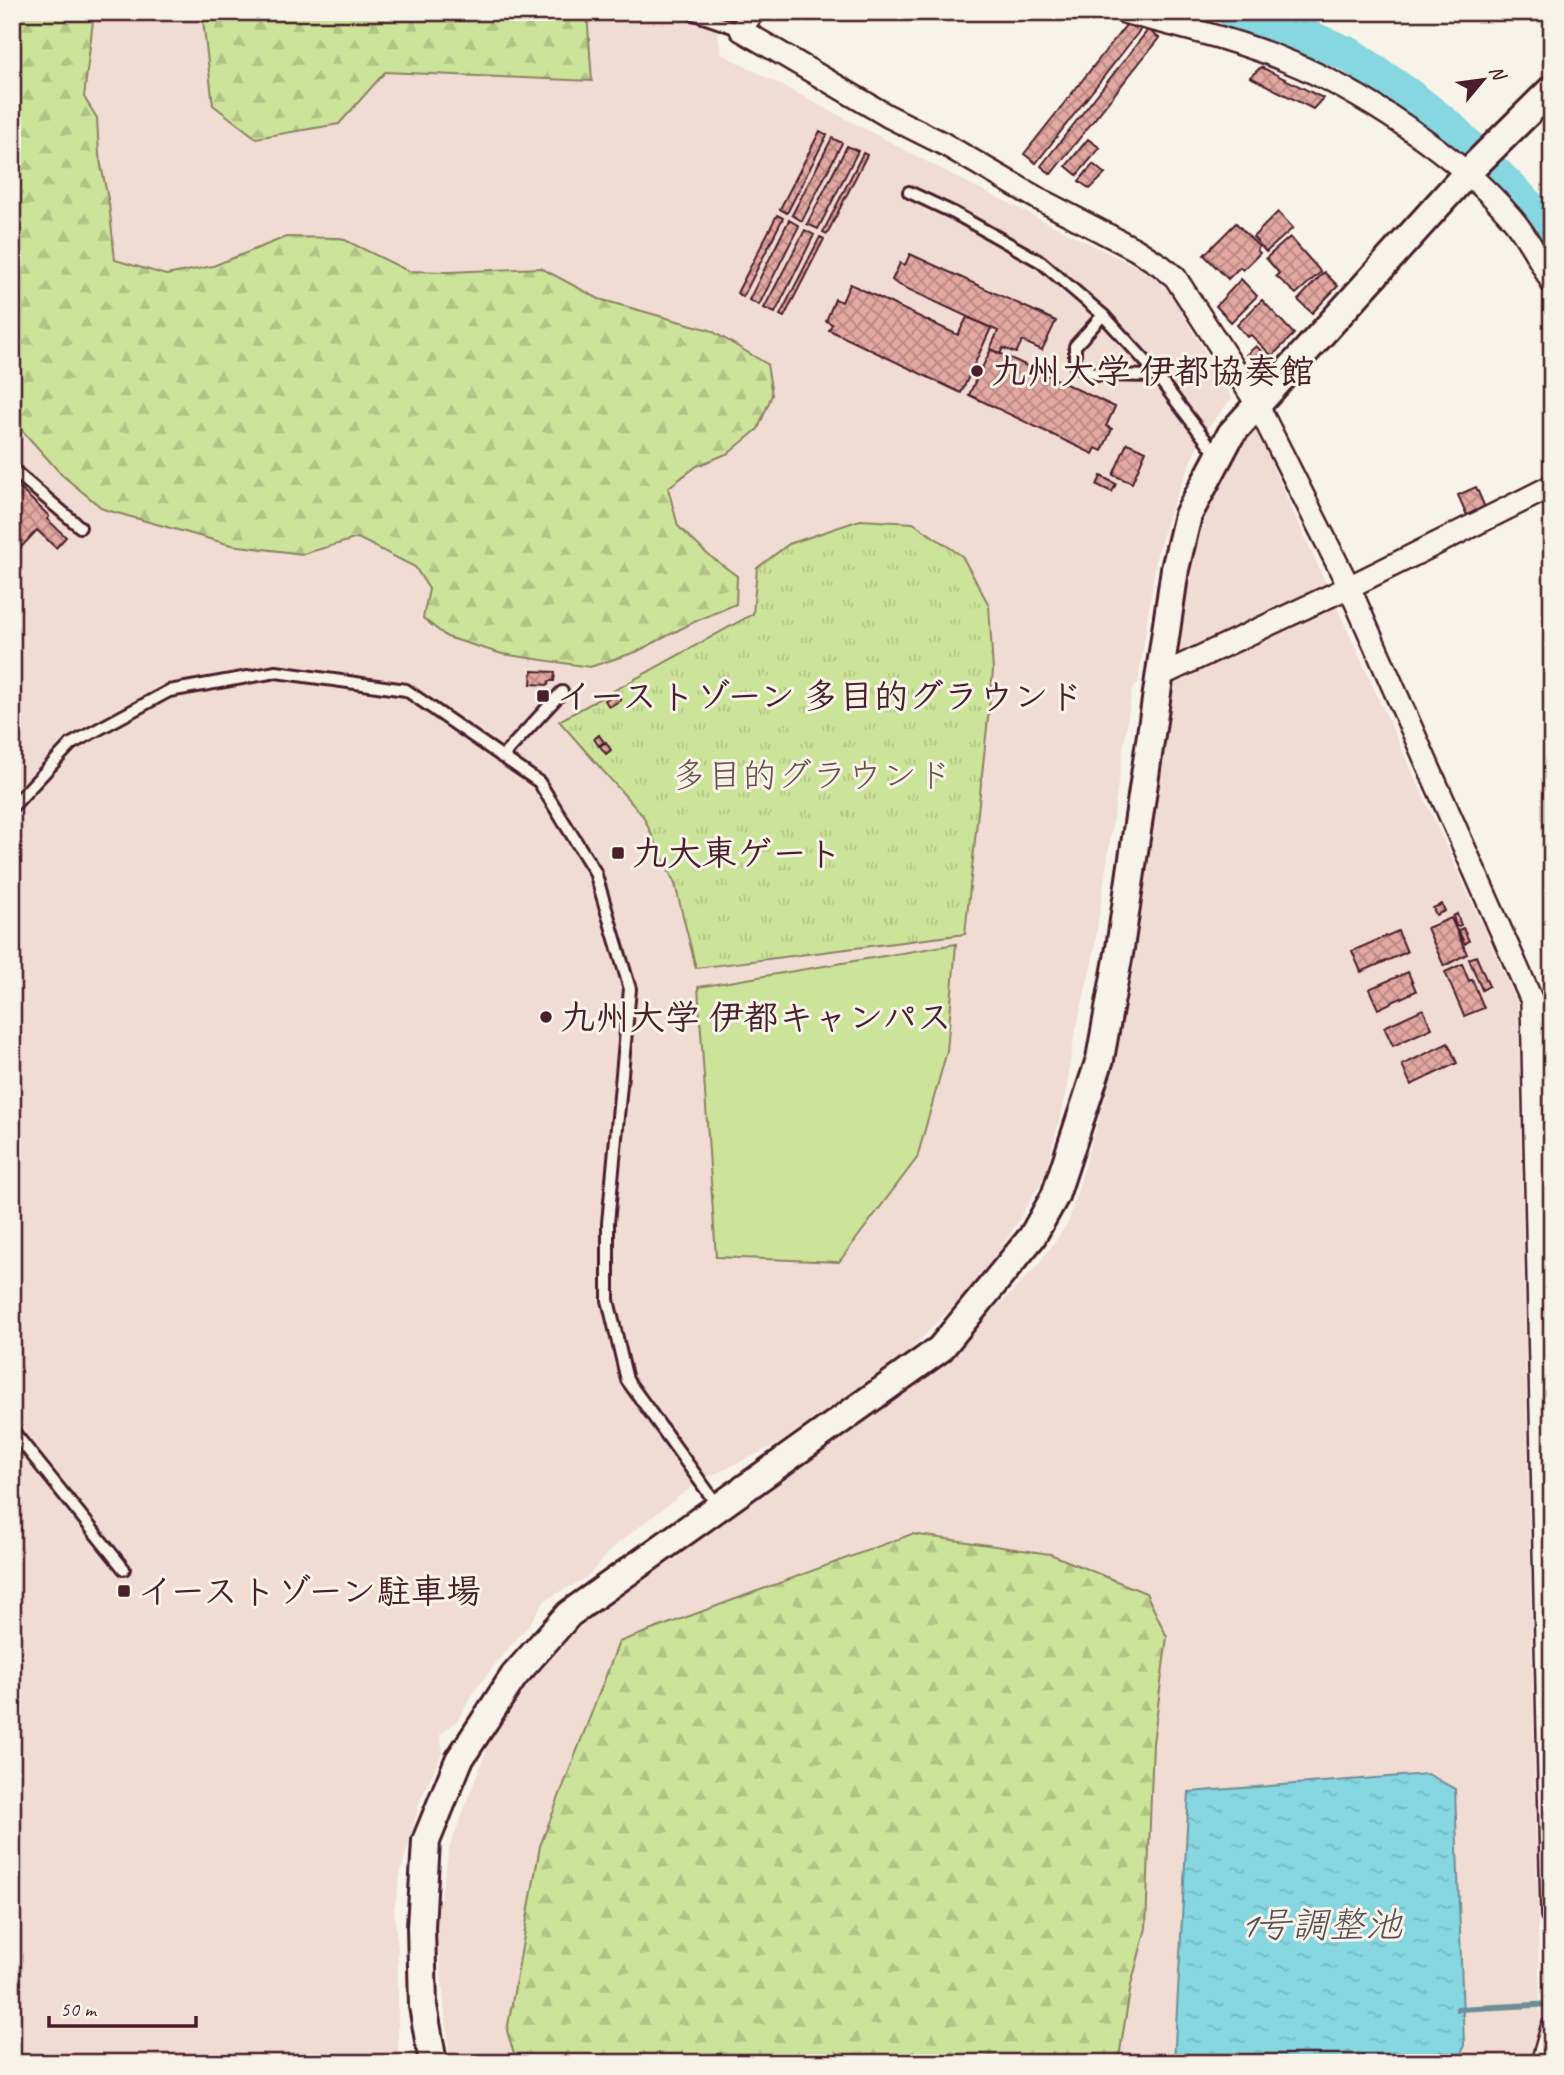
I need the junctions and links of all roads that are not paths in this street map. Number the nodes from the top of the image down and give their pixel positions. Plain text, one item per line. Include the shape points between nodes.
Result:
1 (688, 12) edge
2 (753, 12) edge
3 (1124, 12) edge
4 (741, 30) junction
5 (1552, 89) edge
6 (1467, 173) junction
7 (909, 192) dead end
8 (1552, 283) edge
9 (1103, 315) junction
10 (1157, 376) junction
11 (1257, 404) junction
12 (1219, 457) junction
13 (12, 470) edge
14 (1552, 486) edge
15 (80, 527) dead end
16 (1349, 587) junction
17 (1159, 676) junction
18 (562, 692) dead end
19 (502, 757) junction
20 (12, 807) edge
21 (1542, 1000) edge
22 (12, 1430) edge
23 (719, 1506) junction
24 (124, 1569) dead end
25 (1552, 1914) edge
26 (1552, 2028) edge
27 (433, 2063) edge
28 (1542, 2063) edge

1 - 4 lane
2 - 4 street
3 - 6 street via 1234,41 1289,61 1398,122
4 - 11 street via 1160,265 1175,277 1202,315
5 - 6 street
6 - 8 street via 1511,216
6 - 11 street
7 - 9 lane via 1041,262
9 - 10 lane
9 - 10 lane via 1074,346 1076,365 1098,375
10 - 12 lane
11 - 12 street via 1231,434
11 - 16 street
12 - 17 street via 1188,515
13 - 15 lane
14 - 16 street
16 - 17 street
16 - 21 street
17 - 23 street via 1100,1059 1055,1196 1032,1237 940,1349
18 - 19 lane
19 - 20 lane via 406,691 276,672 169,691 71,744
19 - 23 lane via 539,782 595,872 630,989 608,1223 608,1300 627,1380
21 - 25 street
22 - 24 lane
23 - 27 street via 569,1614 514,1676 459,1760 426,1841 423,2006
26 - 28 street

